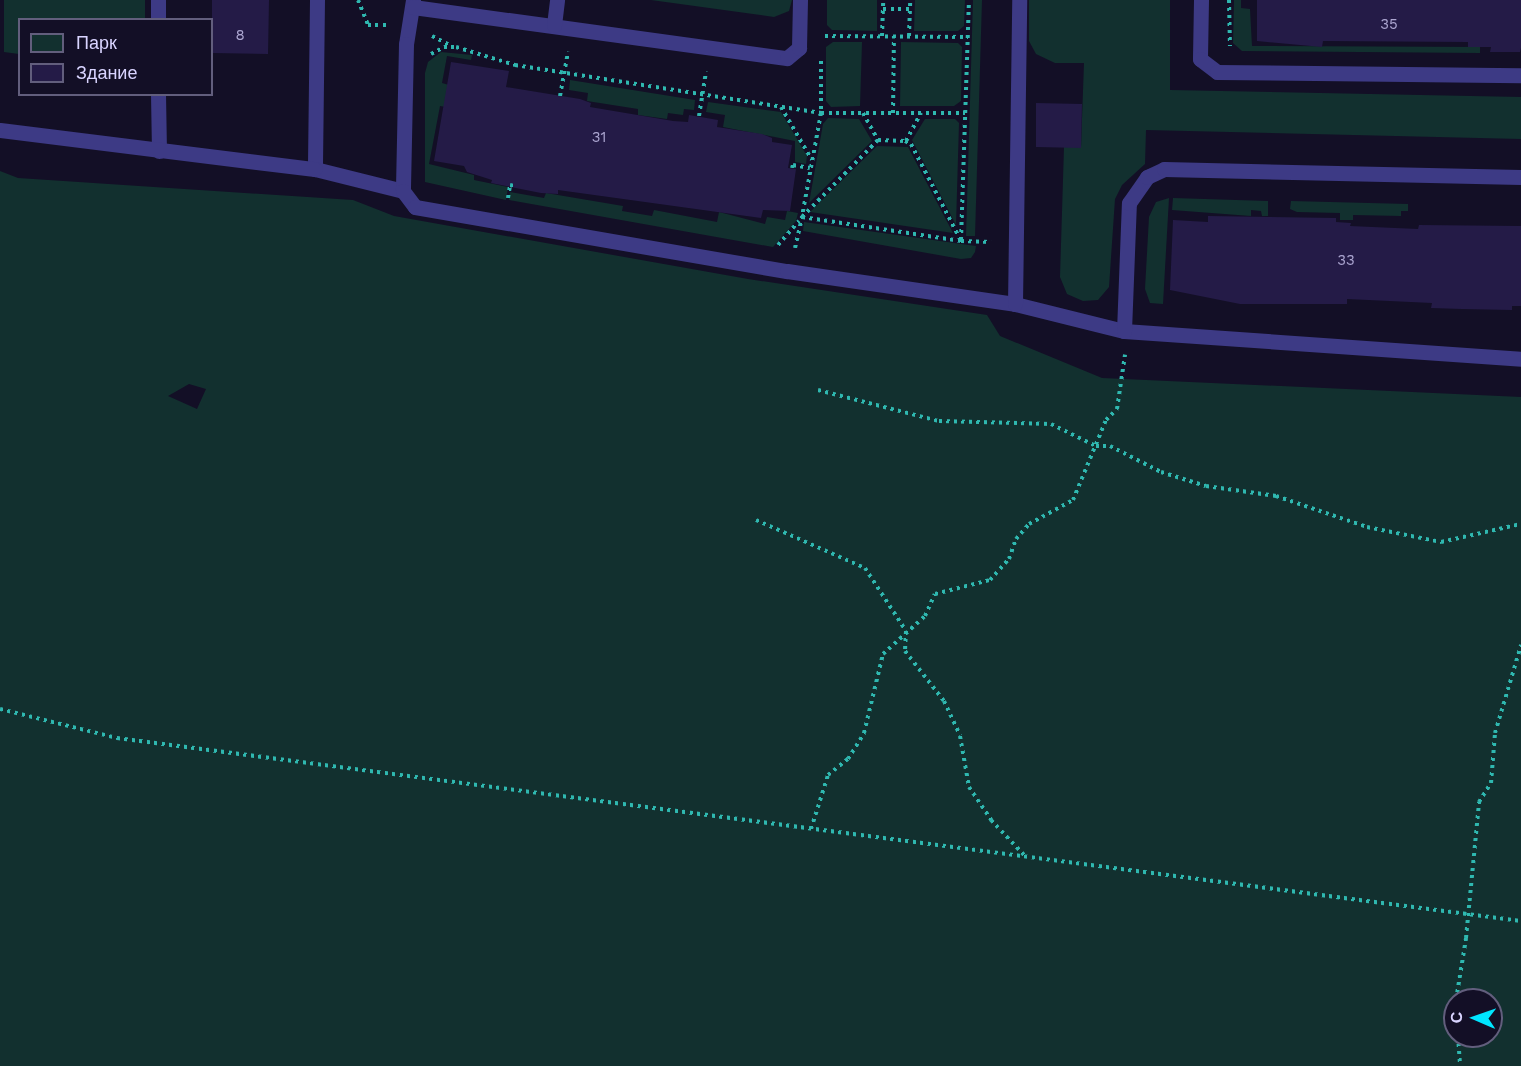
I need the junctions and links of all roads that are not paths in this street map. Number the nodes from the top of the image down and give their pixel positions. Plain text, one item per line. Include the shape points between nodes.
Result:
1 (158, 0) edge
2 (317, 0) edge
3 (557, 0) edge
4 (800, 0) edge
5 (1018, 0) edge
6 (1201, 0) edge
7 (412, 10) edge
8 (158, 18) edge
9 (554, 25) junction
10 (1521, 75) edge
11 (158, 96) edge
12 (0, 130) edge
13 (159, 151) junction
14 (315, 169) junction
15 (1521, 177) edge
16 (403, 191) junction
17 (1015, 304) junction
18 (1124, 331) junction
19 (1521, 359) edge

1 - 8 lane
2 - 14 lane
3 - 9 lane
4 - 9 lane via 799,48 787,58
5 - 17 lane
6 - 10 lane via 1200,59 1217,72
7 - 9 lane
7 - 16 lane via 406,44
11 - 13 lane
12 - 13 lane
13 - 14 lane
14 - 16 lane
15 - 18 lane via 1164,169 1147,177 1129,203
16 - 17 lane via 415,207 786,271
17 - 18 lane
18 - 19 lane

